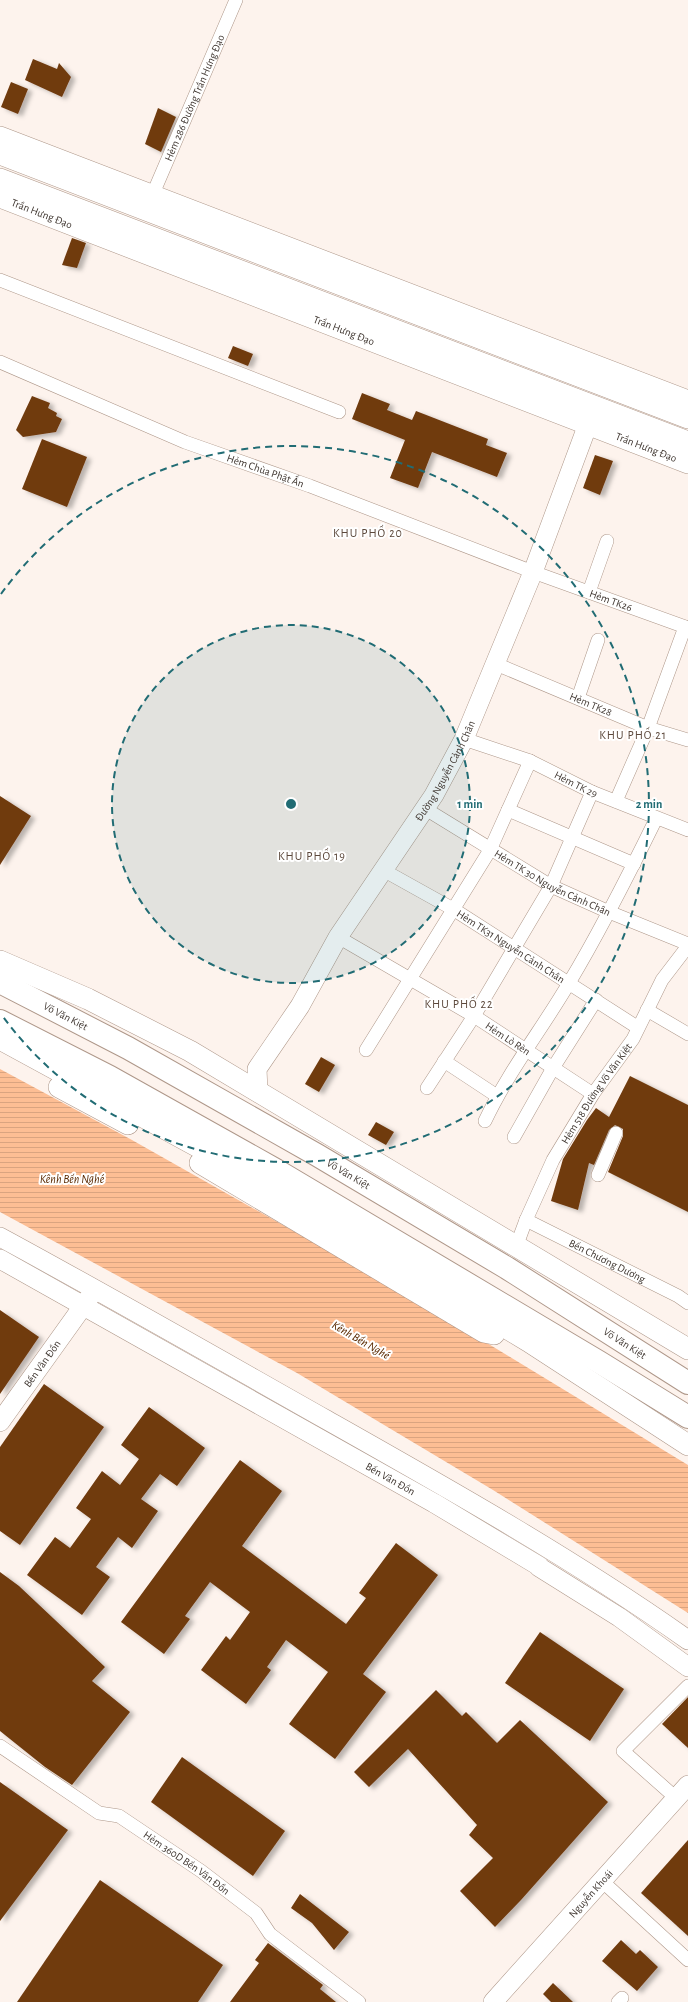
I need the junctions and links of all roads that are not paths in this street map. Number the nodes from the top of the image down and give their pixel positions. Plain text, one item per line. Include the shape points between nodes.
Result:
1 (236, 0) edge
2 (0, 137) edge
3 (0, 154) edge
4 (0, 179) edge
5 (12, 196) edge
6 (149, 203) junction
7 (135, 240) junction
8 (0, 280) edge
9 (379, 290) junction
10 (367, 328) junction
11 (0, 362) edge
12 (603, 377) junction
13 (685, 409) edge
14 (339, 412) dead end
15 (590, 415) junction
16 (688, 442) edge
17 (688, 463) edge
18 (607, 541) dead end
19 (533, 572) junction
20 (589, 592) junction
21 (687, 628) edge
22 (598, 640) dead end
23 (496, 664) junction
24 (578, 698) junction
25 (648, 728) junction
26 (464, 739) junction
27 (688, 740) edge
28 (530, 761) junction
29 (592, 792) junction
30 (616, 801) junction
31 (424, 808) junction
32 (508, 810) junction
33 (656, 818) junction
34 (688, 830) edge
35 (572, 838) junction
36 (490, 850) junction
37 (634, 864) junction
38 (383, 870) junction
39 (551, 886) junction
40 (453, 909) junction
41 (609, 912) junction
42 (338, 937) junction
43 (688, 945) edge
44 (514, 948) junction
45 (0, 961) edge
46 (409, 979) junction
47 (0, 982) edge
48 (569, 983) junction
49 (596, 1000) junction
50 (647, 1010) junction
51 (474, 1016) junction
52 (0, 1021) edge
53 (637, 1027) junction
54 (688, 1034) edge
55 (0, 1039) edge
56 (366, 1050) dead end
57 (526, 1050) junction
58 (0, 1055) edge
59 (444, 1061) junction
60 (553, 1068) junction
61 (257, 1069) junction
62 (233, 1076) junction
63 (427, 1088) dead end
64 (258, 1091) junction
65 (593, 1094) junction
66 (497, 1096) junction
67 (485, 1121) dead end
68 (616, 1133) dead end
69 (514, 1137) dead end
70 (598, 1175) dead end
71 (526, 1220) junction
72 (0, 1237) edge
73 (516, 1247) junction
74 (0, 1259) edge
75 (96, 1289) junction
76 (688, 1303) edge
77 (84, 1305) junction
78 (528, 1341) junction
79 (688, 1349) edge
80 (688, 1383) edge
81 (688, 1417) edge
82 (0, 1422) edge
83 (688, 1445) edge
84 (688, 1640) edge
85 (688, 1667) edge
86 (688, 1686) edge
87 (0, 1746) edge
88 (682, 1791) edge
89 (602, 1881) junction
90 (688, 1960) edge
91 (359, 2002) edge
92 (492, 2002) edge

1 - 6 street, Hẻm 286 Đường Trần Hưng Ðạo
2 - 6 main road
3 - 6 main road
4 - 5 main road, Trần Hưng Đạo
5 - 7 main road, Trần Hưng Đạo
6 - 7 main road
6 - 9 main road
7 - 10 main road, Trần Hưng Đạo
8 - 14 street
9 - 10 main road
9 - 12 main road
10 - 15 main road, Trần Hưng Đạo
11 - 19 street, Hẻm Chùa Phật Ấn via 185,442 310,486
12 - 13 main road
12 - 15 main road
15 - 16 main road, Trần Hưng Đạo
15 - 17 main road, Trần Hưng Đạo
15 - 19 main road, Đường Nguyễn Cảnh Chân
18 - 20 street
19 - 20 street, Hẻm TK26
19 - 23 main road, Đường Nguyễn Cảnh Chân
20 - 21 street, Hẻm TK26
21 - 25 street
22 - 24 street
23 - 24 street, Hẻm TK28
23 - 26 main road, Đường Nguyễn Cảnh Chân
24 - 25 street, Hẻm TK28
25 - 27 street, Hẻm TK28
25 - 30 street
26 - 28 street, Hẻm TK 29
26 - 31 main road, Đường Nguyễn Cảnh Chân via 434,795
28 - 29 street, Hẻm TK 29
28 - 32 street
29 - 30 street, Hẻm TK 29
29 - 35 street
30 - 33 street, Hẻm TK 29
31 - 36 street, Hẻm TK 30 Nguyễn Cảnh Chân
31 - 38 main road, Đường Nguyễn Cảnh Chân
32 - 35 street
32 - 36 street
33 - 34 street, Hẻm TK 29
33 - 37 street
35 - 37 street
35 - 39 street
36 - 39 street, Hẻm TK 30 Nguyễn Cảnh Chân
36 - 40 street
37 - 41 street
38 - 40 street, Hẻm TK31 Nguyễn Cảnh Chân
38 - 42 main road, Đường Nguyễn Cảnh Chân
39 - 41 street, Hẻm TK 30 Nguyễn Cảnh Chân
39 - 44 street
40 - 44 street, Hẻm TK31 Nguyễn Cảnh Chân
40 - 46 street
41 - 43 street, Hẻm TK 30 Nguyễn Cảnh Chân
41 - 48 street
42 - 46 street, Hẻm Lò Rèn
42 - 61 main road, Đường Nguyễn Cảnh Chân via 300,1006
43 - 50 street, Hẻm 518 Đường Võ Văn Kiệt via 662,980
44 - 48 street, Hẻm TK31 Nguyễn Cảnh Chân
44 - 51 street
45 - 62 main road, Võ Văn Kiệt via 137,1023
46 - 51 street, Hẻm Lò Rèn
46 - 56 street
47 - 80 highway, Võ Văn Kiệt via 128,1048 317,1156 514,1272
48 - 49 street, Hẻm TK31 Nguyễn Cảnh Chân
48 - 57 street
49 - 53 street, Hẻm TK31 Nguyễn Cảnh Chân
49 - 60 street
50 - 53 street, Hẻm 518 Đường Võ Văn Kiệt
50 - 54 street
51 - 57 street, Hẻm Lò Rèn
51 - 59 street
52 - 81 highway via 110,1077 276,1170
53 - 65 street, Hẻm 518 Đường Võ Văn Kiệt via 633,1039
55 - 78 main road via 274,1188
57 - 60 street, Hẻm Lò Rèn
57 - 66 street
58 - 78 main road via 192,1159 484,1332
59 - 63 street
59 - 66 street
60 - 65 street, Hẻm Lò Rèn
60 - 69 street
61 - 62 main road
61 - 64 main road
62 - 64 main road, Võ Văn Kiệt
64 - 73 main road, Võ Văn Kiệt
65 - 71 street, Hẻm 518 Đường Võ Văn Kiệt via 553,1160
66 - 67 street
68 - 70 street
71 - 73 street, Hẻm 518 Đường Võ Văn Kiệt
71 - 76 street, Bến Chương Dương
72 - 75 main road, Bến Vân Đồn
73 - 79 main road, Võ Văn Kiệt
74 - 77 main road, Bến Vân Đồn
75 - 77 main road, Bến Vân Đồn
75 - 84 main road, Bến Vân Đồn via 460,1495 639,1605
77 - 82 main road, Bến Vân Đồn
77 - 85 main road, Bến Vân Đồn via 427,1499 539,1566 619,1617
78 - 83 main road
86 - 88 street via 623,1751
87 - 91 street, Hẻm 360D Bến Vân Đồn via 99,1813 119,1816 201,1871 256,1913 270,1934
88 - 89 main road, Nguyễn Khoái
89 - 90 street
89 - 92 main road, Nguyễn Khoái

